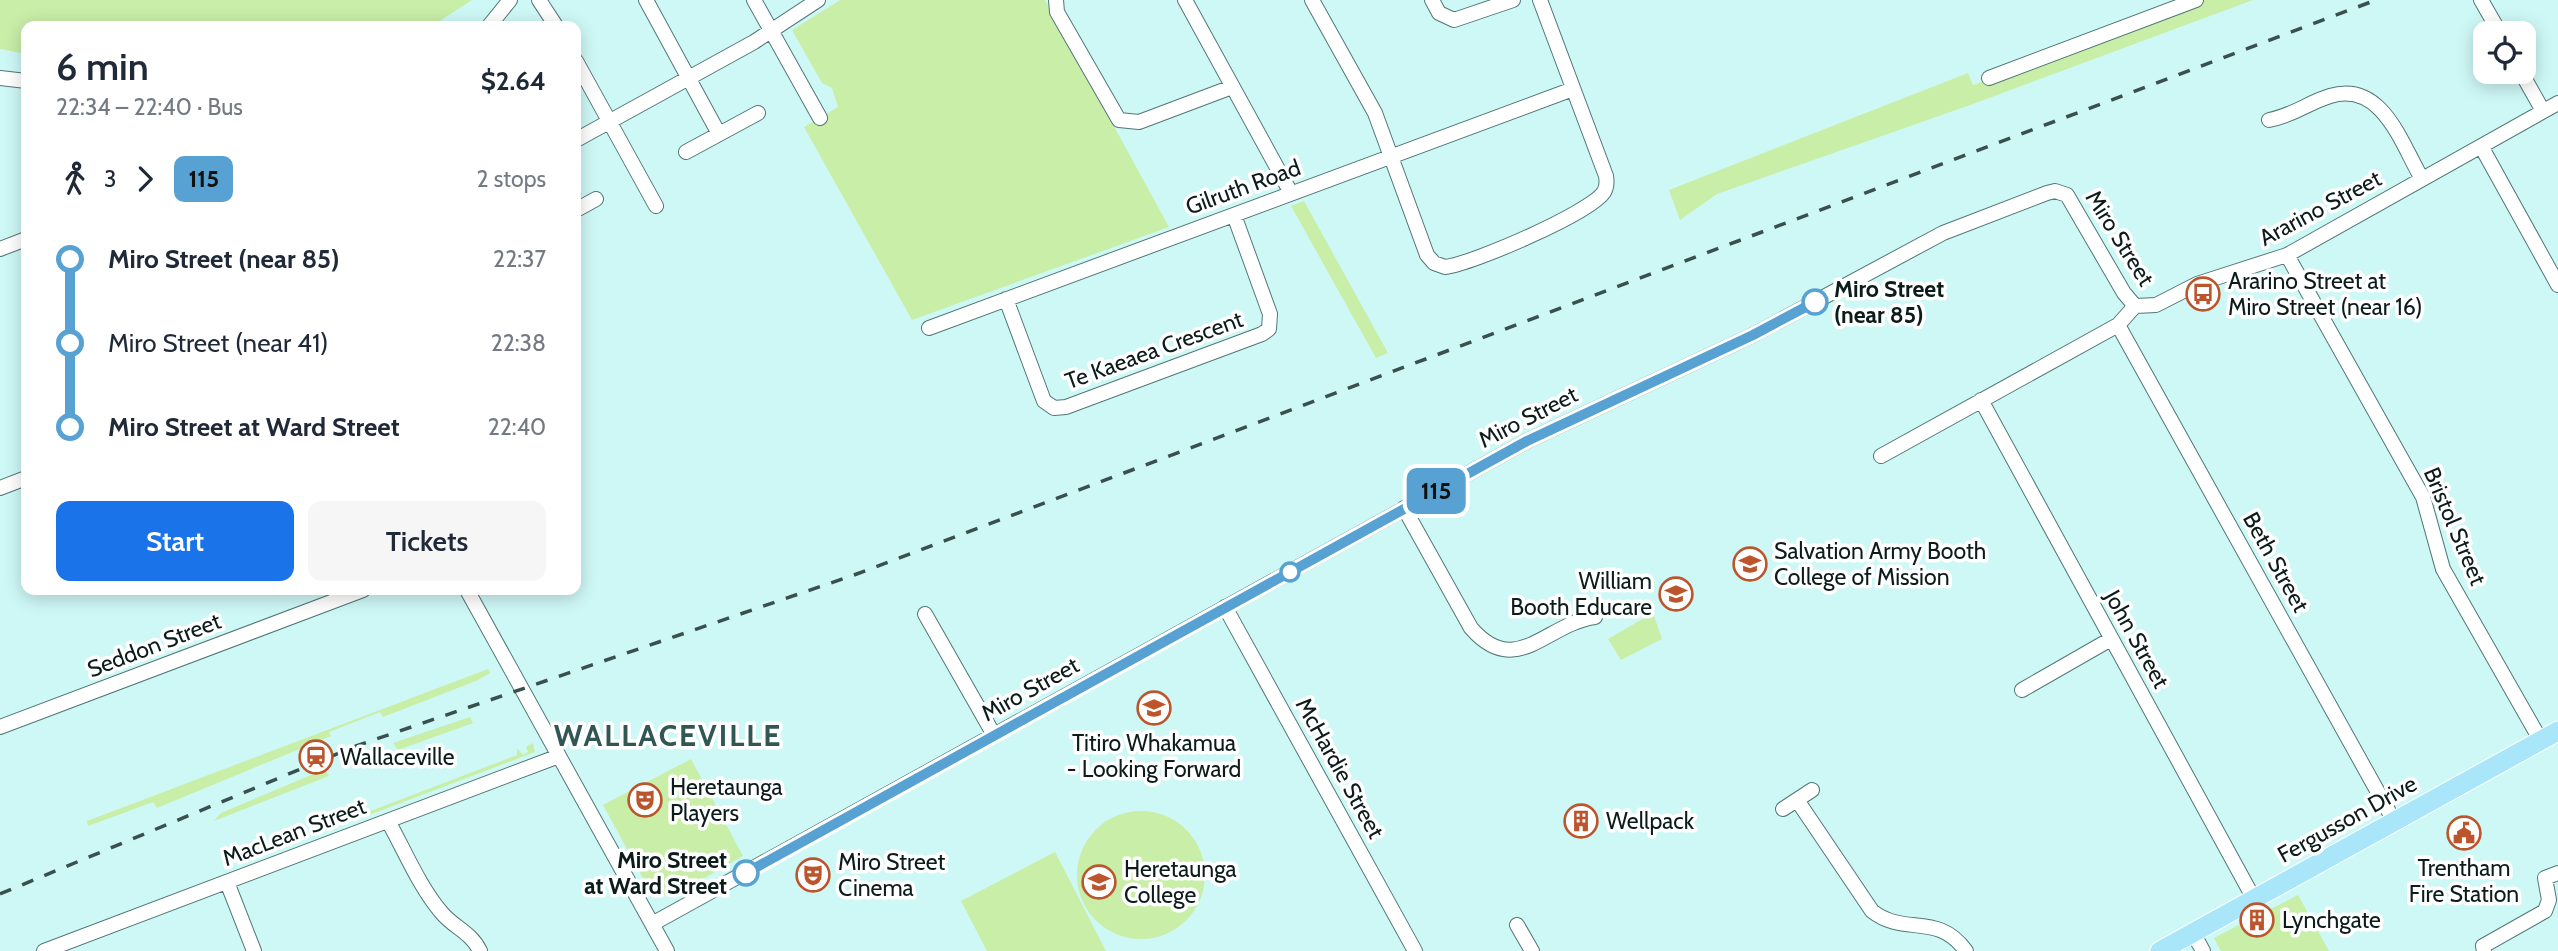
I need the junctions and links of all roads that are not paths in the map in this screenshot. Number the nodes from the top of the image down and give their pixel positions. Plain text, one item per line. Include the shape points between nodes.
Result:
1 (510, 0) edge
2 (539, 0) edge
3 (646, 0) edge
4 (754, 0) edge
5 (818, 0) edge
6 (1056, 0) edge
7 (1185, 0) edge
8 (1312, 0) edge
9 (1432, 0) edge
10 (1513, 0) edge
11 (1540, 0) edge
12 (2196, 0) edge
13 (2481, 0) edge
14 (493, 21) edge
15 (553, 21) edge
16 (2493, 21) edge
17 (771, 30) junction
18 (581, 70) edge
19 (688, 77) junction
20 (0, 78) edge
21 (1989, 78) dead end
22 (21, 80) edge
23 (2528, 84) edge
24 (1232, 87) junction
25 (1573, 89) junction
26 (2558, 103) edge
27 (2543, 111) junction
28 (758, 113) dead end
29 (820, 118) dead end
30 (2269, 120) dead end
31 (609, 121) junction
32 (719, 134) junction
33 (581, 137) edge
34 (2481, 146) junction
35 (686, 152) dead end
36 (1391, 157) junction
37 (2422, 179) junction
38 (1291, 193) junction
39 (596, 199) dead end
40 (656, 206) dead end
41 (581, 207) edge
42 (1234, 215) junction
43 (21, 241) edge
44 (0, 249) edge
45 (2287, 254) junction
46 (2558, 285) edge
47 (1006, 299) junction
48 (2135, 306) junction
49 (935, 321) dead end
50 (2118, 325) junction
51 (1981, 400) junction
52 (1881, 456) dead end
53 (21, 480) edge
54 (0, 488) edge
55 (1404, 508) junction
56 (350, 595) edge
57 (470, 595) edge
58 (1225, 607) junction
59 (925, 614) dead end
60 (1595, 617) dead end
61 (2111, 639) junction
62 (2022, 690) dead end
63 (0, 727) edge
64 (2558, 731) edge
65 (994, 735) junction
66 (2540, 741) junction
67 (559, 756) junction
68 (1812, 790) dead end
69 (1797, 800) junction
70 (1783, 809) dead end
71 (388, 821) junction
72 (2394, 821) junction
73 (2552, 876) edge
74 (227, 882) junction
75 (2254, 899) junction
76 (652, 924) junction
77 (1517, 925) dead end
78 (2193, 933) junction
79 (53, 949) edge
80 (254, 951) edge
81 (480, 951) edge
82 (667, 951) edge
83 (1415, 951) edge
84 (1532, 951) edge
85 (1966, 951) edge
86 (2160, 951) edge
87 (2203, 951) edge
88 (2484, 951) edge

1 - 14 street
2 - 15 street
3 - 19 street
4 - 17 street
5 - 17 street
6 - 24 street via 1057,12 1119,120 1139,122
7 - 24 street
8 - 36 street via 1375,113
9 - 10 street via 1439,13 1454,20
11 - 25 street
12 - 21 street
13 - 16 street
17 - 19 street
17 - 29 street
18 - 31 street
19 - 31 street
19 - 32 street
20 - 22 street
23 - 27 street
24 - 38 street
25 - 36 street, Gilruth Road
25 - 36 street via 1606,178 1604,192 1535,234 1455,265 1442,267 1429,258
26 - 27 street, Ararino Street
27 - 34 street, Ararino Street
28 - 32 street
30 - 37 street via 2292,116 2346,92 2364,95 2386,116
31 - 33 street
31 - 40 street
32 - 35 street
34 - 37 street, Ararino Street
34 - 46 street
36 - 38 street, Gilruth Road
37 - 45 street, Ararino Street
38 - 42 street, Gilruth Road
39 - 41 street
42 - 47 street, Gilruth Road
42 - 47 street, Te Kaeaea Crescent via 1270,314 1269,329 1079,402 1058,409 1044,401
43 - 44 street
45 - 48 street, Ararino Street via 2197,284 2156,305
45 - 66 street, Bristol Street via 2423,497 2443,569
47 - 49 street, Gilruth Road
48 - 50 street
48 - 55 street, Miro Street via 2076,206 2067,195 2047,193 1943,233 1784,320 1527,441
50 - 51 street
50 - 72 street, Beth Street
51 - 52 street
51 - 61 street, John Street
53 - 54 street
55 - 58 street, Miro Street
55 - 60 street via 1471,628 1493,647 1516,651
56 - 63 street, Seddon Street
57 - 67 street
58 - 65 street, Miro Street
58 - 83 street, McHardie Street
59 - 65 street
61 - 62 street
61 - 75 street, John Street
64 - 66 main road, Fergusson Drive
65 - 76 street, Miro Street
66 - 72 main road, Fergusson Drive
67 - 71 street, MacLean Street
67 - 76 street
68 - 69 street
69 - 70 street
69 - 85 street via 1872,911 1883,920 1944,929 1956,936
71 - 74 street, MacLean Street
71 - 81 street via 434,903 470,934
72 - 75 main road, Fergusson Drive
73 - 88 street via 2545,911 2483,946
74 - 79 street, MacLean Street
74 - 80 street
75 - 78 main road, Fergusson Drive
76 - 82 street
77 - 84 street
78 - 86 main road, Fergusson Drive
78 - 87 street

